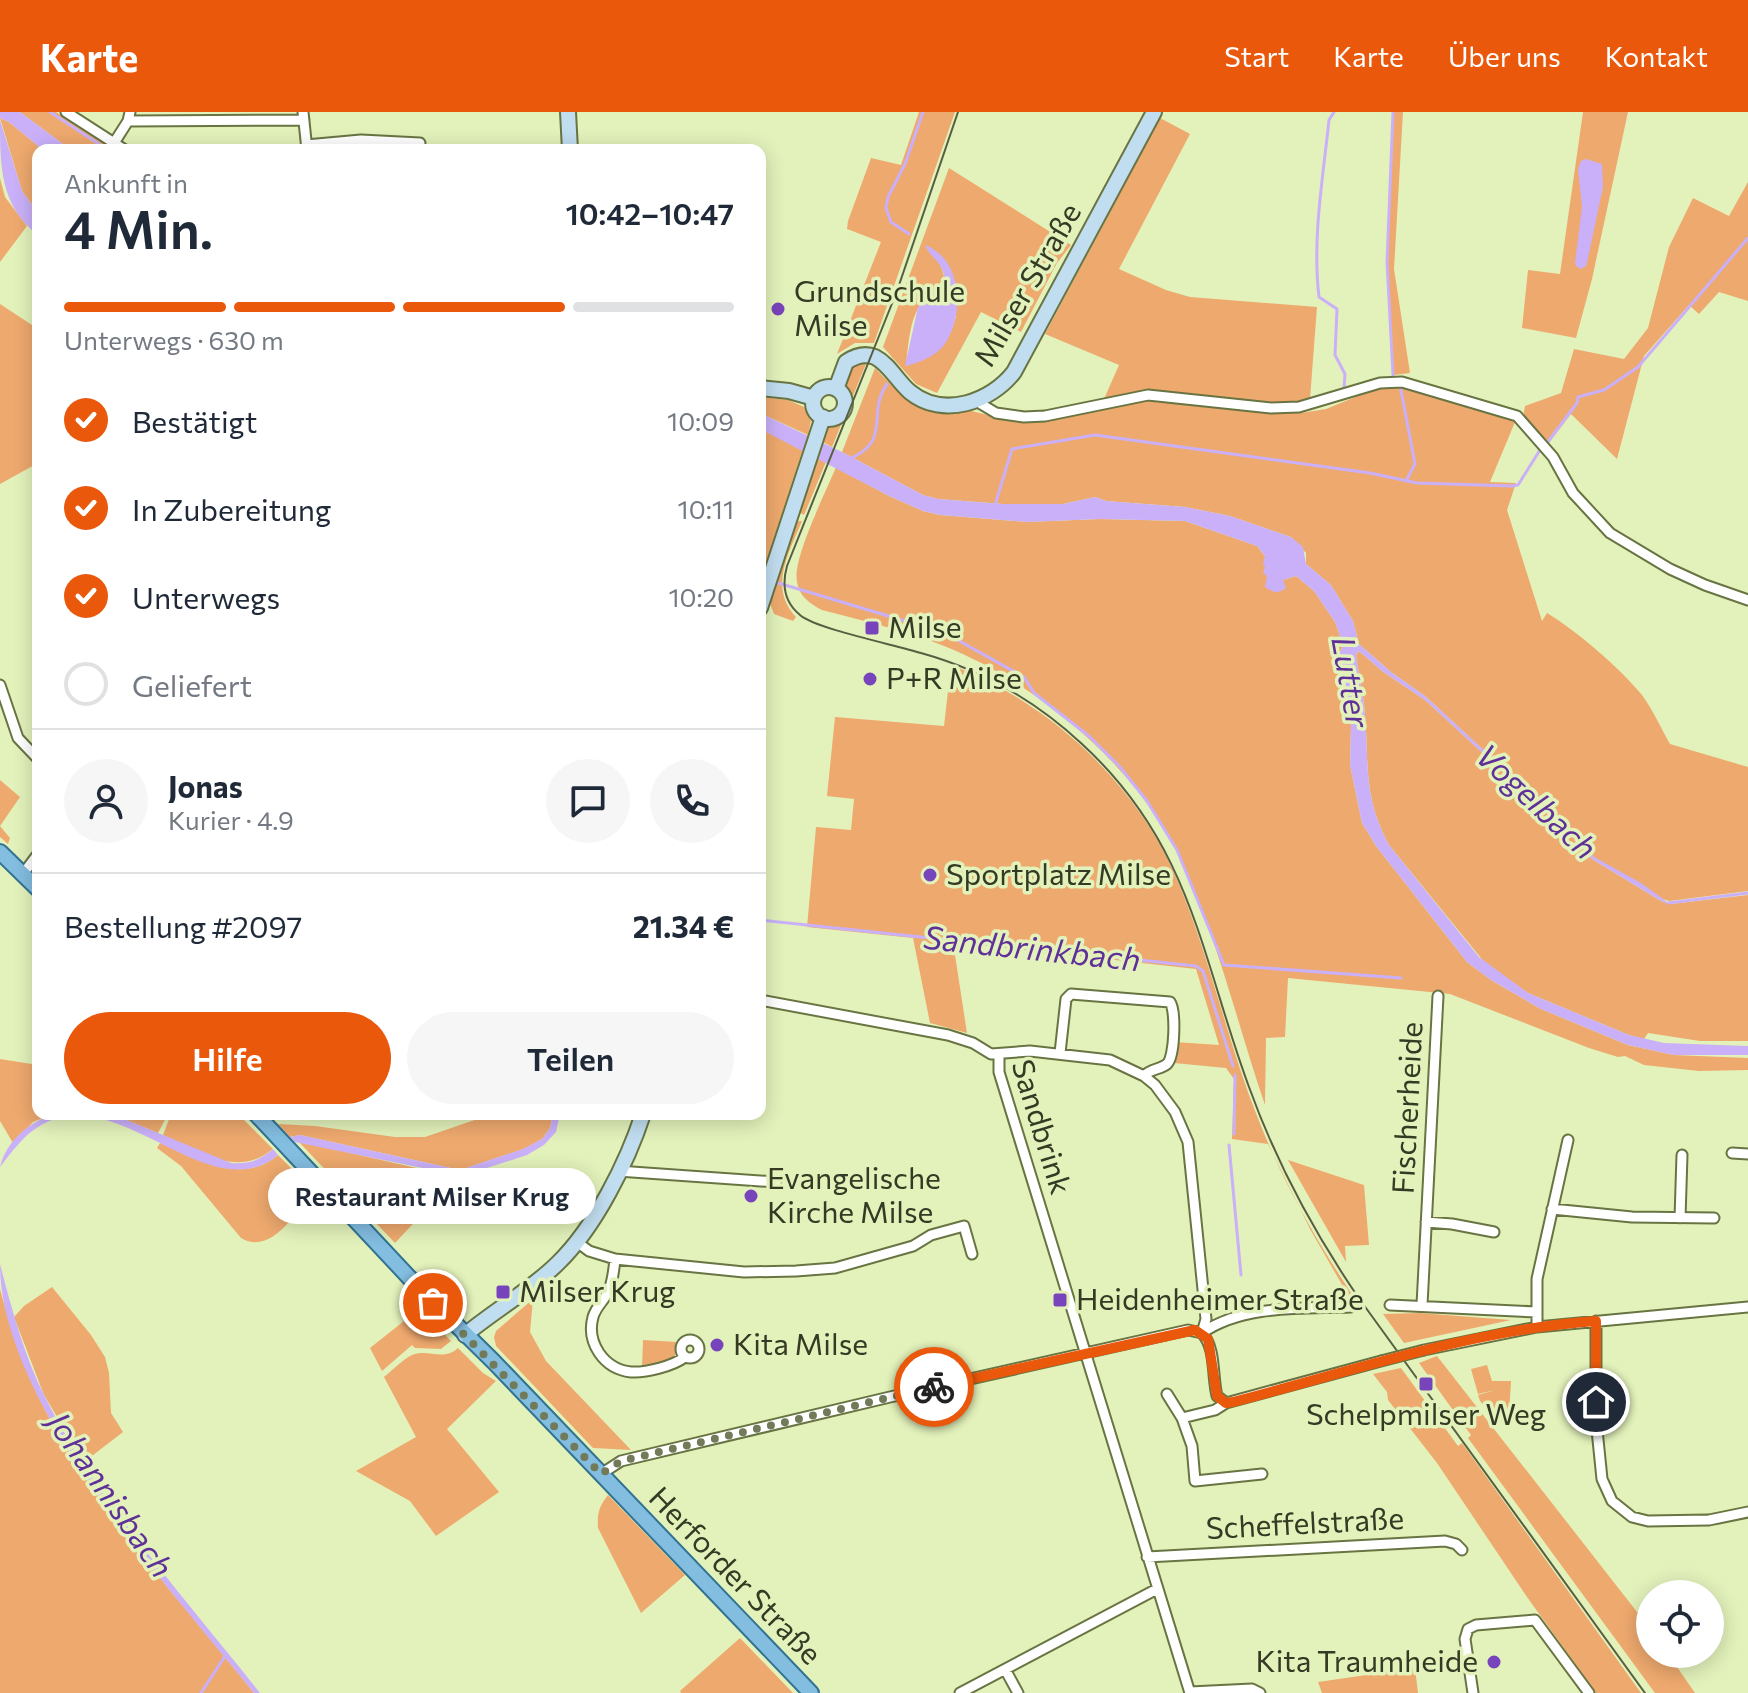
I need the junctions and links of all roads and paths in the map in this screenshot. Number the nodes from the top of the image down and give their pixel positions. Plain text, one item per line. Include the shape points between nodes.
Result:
1 (66, 112) edge
2 (568, 112) edge
3 (1154, 112) edge
4 (129, 116) edge
5 (304, 116) edge
6 (114, 143) joint
7 (420, 143) dead end
8 (306, 144) edge
9 (334, 144) edge
10 (570, 144) edge
11 (766, 389) edge
12 (836, 389) junction
13 (814, 398) junction
14 (976, 401) junction
15 (821, 422) junction
16 (766, 589) edge
17 (1748, 600) edge
18 (0, 685) edge
19 (32, 753) edge
20 (0, 852) edge
21 (32, 862) edge
22 (23, 874) junction
23 (32, 883) edge
24 (1438, 996) dead end
25 (766, 1001) edge
26 (1060, 1053) junction
27 (999, 1055) junction
28 (1144, 1076) junction
29 (261, 1120) edge
30 (640, 1120) edge
31 (1568, 1140) dead end
32 (1732, 1153) dead end
33 (1748, 1154) edge
34 (1682, 1155) dead end
35 (618, 1171) junction
36 (776, 1182) dead end
37 (1552, 1209) junction
38 (1680, 1218) junction
39 (1714, 1218) dead end
40 (1426, 1222) junction
41 (1494, 1232) dead end
42 (577, 1242) junction
43 (972, 1254) dead end
44 (615, 1259) junction
45 (1390, 1305) dead end
46 (1422, 1305) junction
47 (1351, 1307) dead end
48 (1748, 1307) edge
49 (1537, 1312) junction
50 (1596, 1321) junction
51 (1537, 1327) junction
52 (1202, 1333) junction
53 (465, 1335) junction
54 (1084, 1353) junction
55 (685, 1357) dead end
56 (1167, 1394) dead end
57 (1226, 1403) junction
58 (1182, 1418) junction
59 (601, 1474) junction
60 (1262, 1474) dead end
61 (1748, 1512) edge
62 (1462, 1550) dead end
63 (1147, 1557) junction
64 (1157, 1589) junction
65 (1006, 1671) junction
66 (811, 1693) edge
67 (960, 1693) edge
68 (1018, 1693) edge
69 (1190, 1693) edge
70 (1260, 1693) edge
71 (1473, 1693) edge
72 (1589, 1693) edge

1 - 6 street
2 - 10 main road
3 - 14 main road, Milser Straße via 1014,372
4 - 5 street
4 - 6 street
5 - 8 street
7 - 9 street
11 - 13 main road
12 - 13 main road via 821,389
12 - 14 main road, Milser Straße via 846,362 869,355 924,400
12 - 15 main road via 843,396 841,411
13 - 15 main road
14 - 17 street via 996,413 1024,417 1148,395 1299,407 1380,383 1402,382 1517,416 1553,457 1573,493 1610,533 1670,569
15 - 16 main road
18 - 19 street via 18,738
20 - 22 main road
21 - 22 street
22 - 23 main road
24 - 40 street, Fischerheide
25 - 27 street, Sandbrink via 933,1031
26 - 27 street
26 - 28 street via 1110,1060
26 - 28 street via 1071,994 1170,1002 1175,1011 1171,1058
27 - 54 street, Sandbrink via 999,1072
28 - 52 street via 1175,1112 1188,1142 1206,1319
29 - 53 main road, Herforder Straße
30 - 35 main road
31 - 37 street
32 - 33 street
34 - 38 street
35 - 36 street
35 - 42 main road
37 - 38 street
37 - 49 street via 1537,1279
38 - 39 street
40 - 41 street, Fischerheide
40 - 46 street, Fischerheide
42 - 44 street
42 - 53 main road via 550,1270
43 - 44 street via 964,1226 828,1269 744,1272
44 - 55 street via 610,1288 592,1323 599,1354 615,1367 633,1372
45 - 46 street
46 - 49 street
47 - 52 street via 1251,1314 1219,1321
48 - 50 street
49 - 51 street
50 - 51 street
50 - 61 street via 1596,1420 1602,1479 1612,1501 1632,1517 1648,1521 1711,1520
51 - 57 street, bridge via 1424,1350
52 - 54 street via 1188,1330
52 - 57 street via 1210,1347 1217,1396
53 - 59 main road, Herforder Straße
54 - 59 street via 621,1461
54 - 63 street, Sandbrink
56 - 58 street
57 - 58 street
58 - 60 street via 1192,1446 1195,1481
59 - 66 main road, Herforder Straße
62 - 63 street, Scheffelstraße via 1445,1541
63 - 64 street, Sandbrink
64 - 65 street
64 - 69 street, Sandbrink
65 - 67 street
65 - 68 street
69 - 70 street
71 - 72 street via 1468,1629 1535,1620

